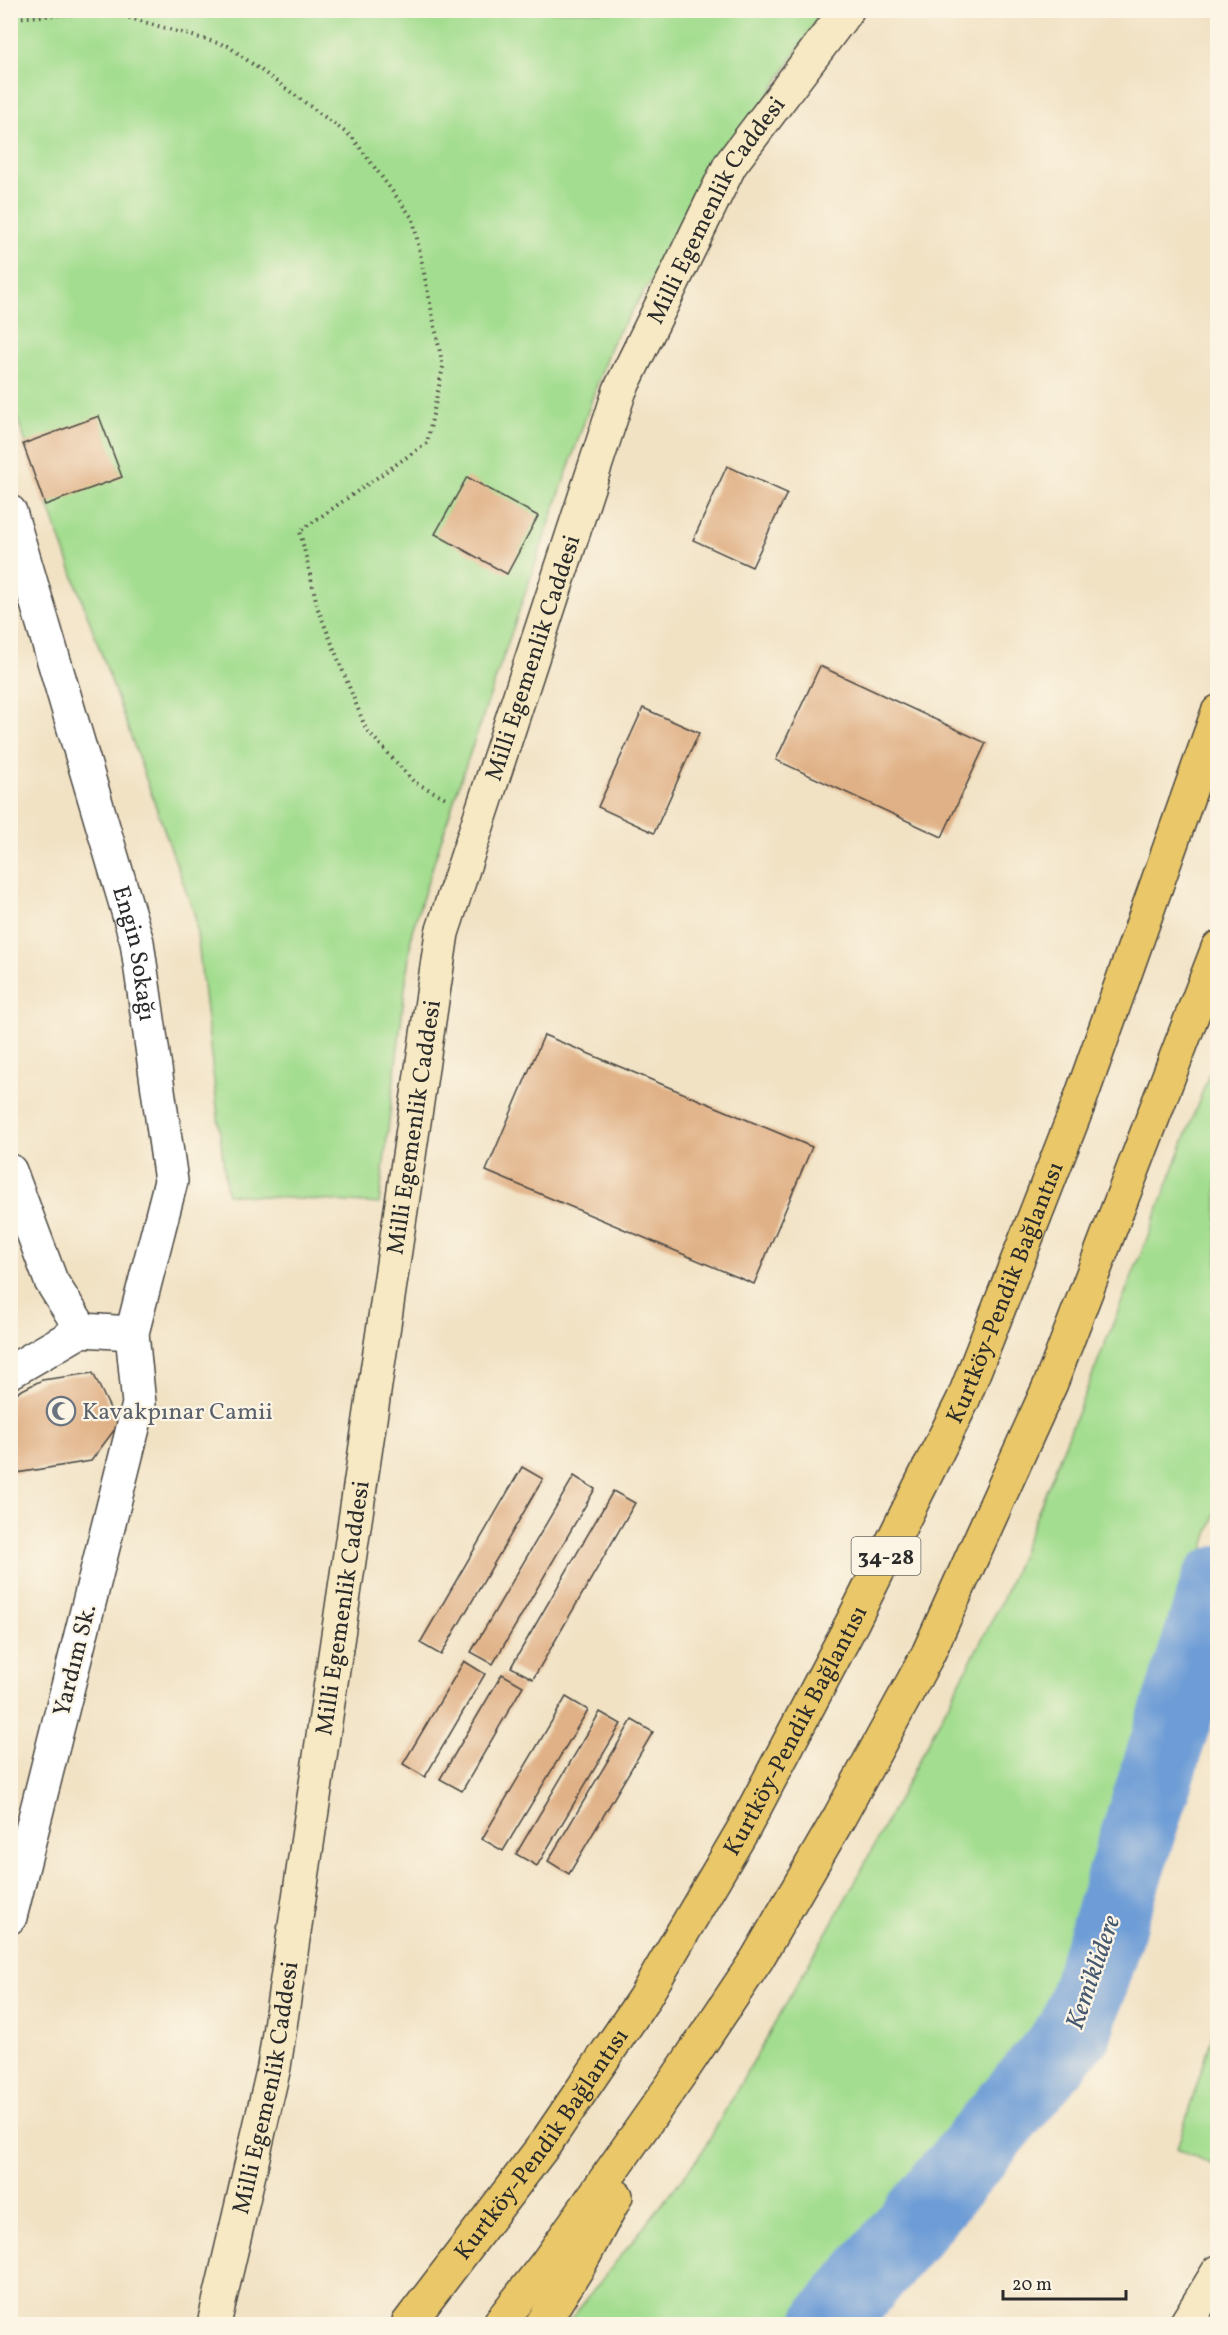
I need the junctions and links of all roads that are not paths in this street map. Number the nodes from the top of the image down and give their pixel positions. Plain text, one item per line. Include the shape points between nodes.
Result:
1 (847, 10) edge
2 (10, 512) edge
3 (1218, 712) edge
4 (1218, 948) edge
5 (10, 1171) edge
6 (82, 1330) junction
7 (132, 1333) junction
8 (10, 1372) edge
9 (139, 1404) joint
10 (10, 1834) edge
11 (18, 1880) junction
12 (10, 1917) edge
13 (682, 2071) junction
14 (1218, 2272) edge
15 (1218, 2301) edge
16 (214, 2325) edge
17 (408, 2325) edge
18 (499, 2325) edge
19 (542, 2325) edge
20 (1186, 2325) edge
21 (1191, 2325) edge

1 - 16 street, Milli Egemenlik Caddesi via 730,165 620,390 442,933 274,2067
2 - 7 street, Engin Sokağı via 137,942 171,1181
3 - 17 highway, Kurtköy-Pendik Bağlantısı / 34-28 via 1079,1103 963,1400 853,1621 744,1828 643,2000 545,2144
4 - 13 highway via 1051,1383 928,1654 757,1959
5 - 6 street via 51,1281
6 - 7 street
6 - 8 street
7 - 9 street, Engin Sokağı
9 - 11 street, Yardım Sk.
10 - 11 street
11 - 12 street, Yardım Sk.
13 - 18 highway
13 - 19 highway via 578,2266
14 - 20 street
15 - 21 street

